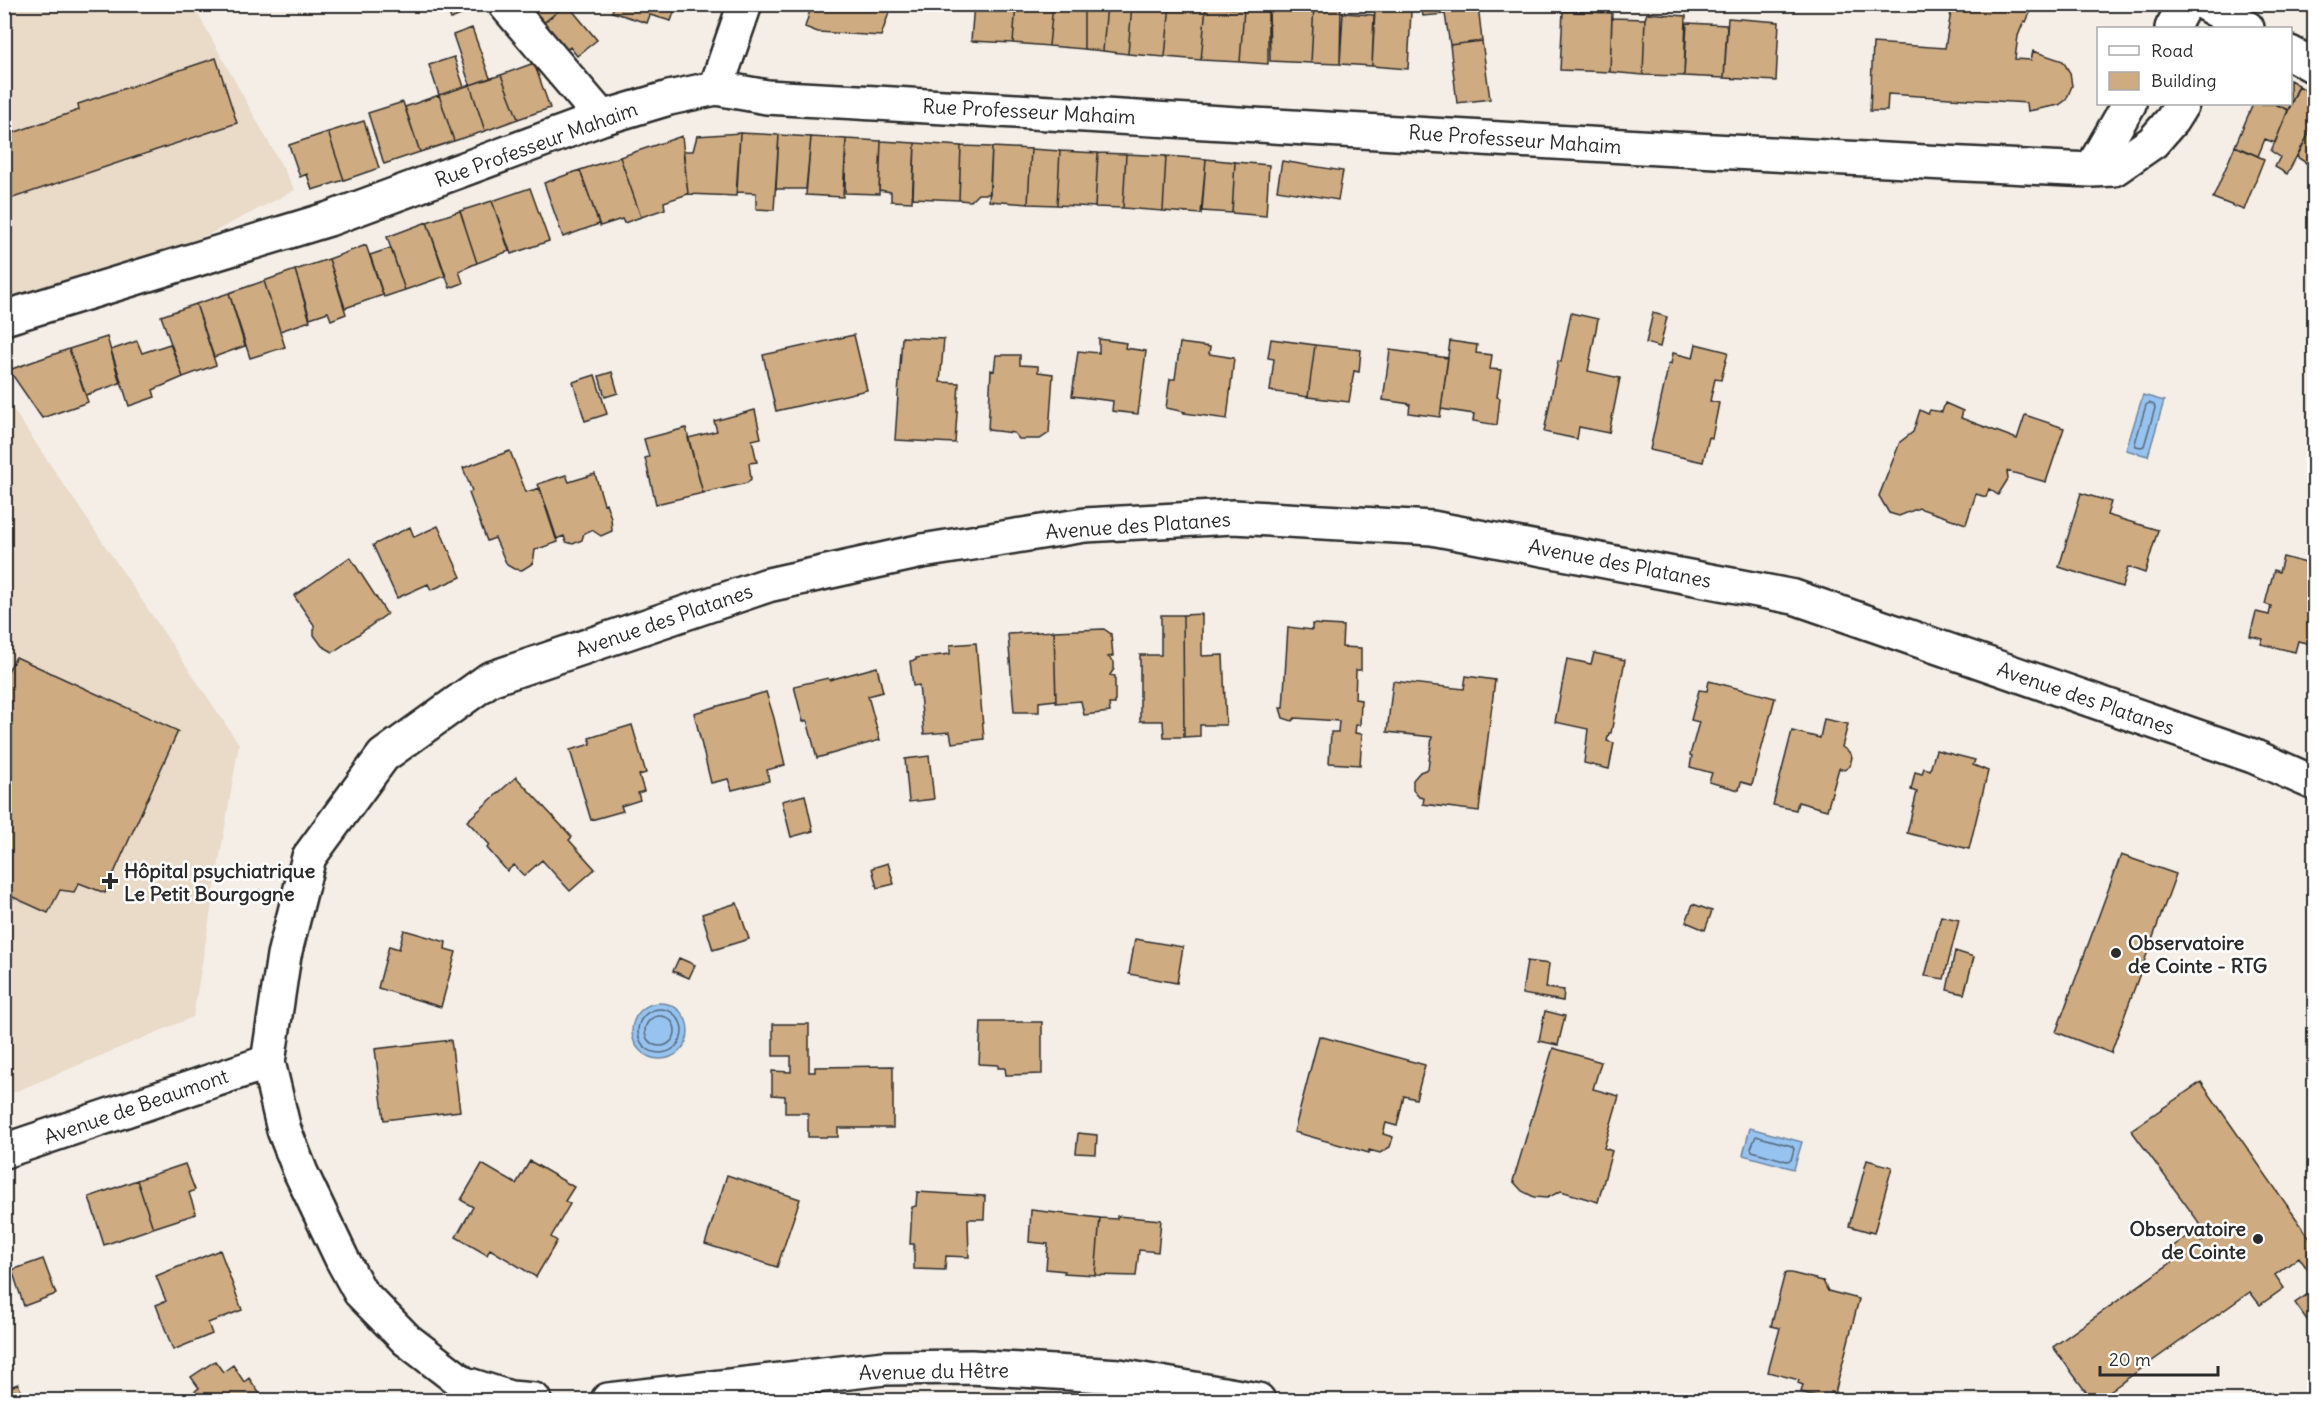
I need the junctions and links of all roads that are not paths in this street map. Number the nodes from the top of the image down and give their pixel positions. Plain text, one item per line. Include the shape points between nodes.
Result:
1 (505, 4) edge
2 (745, 4) edge
3 (2185, 4) edge
4 (2173, 27) edge
5 (2292, 54) edge
6 (2314, 66) edge
7 (716, 88) junction
8 (2128, 105) edge
9 (2181, 105) edge
10 (602, 118) junction
11 (2091, 170) junction
12 (4, 318) edge
13 (2314, 783) edge
14 (268, 1062) junction
15 (4, 1151) edge
16 (534, 1401) edge
17 (608, 1401) edge
18 (1258, 1401) edge

1 - 10 street
2 - 7 street
3 - 4 street
5 - 6 street
7 - 10 street, Rue Professeur Mahaim
7 - 11 street, Rue Professeur Mahaim via 767,97 1743,154
8 - 11 street
9 - 11 street, Rue Professeur Mahaim via 2153,142 2115,169
10 - 12 street, Rue Professeur Mahaim via 329,219
13 - 14 street, Avenue des Platanes via 2253,756 1794,597 1432,528 1233,517 1085,525 922,551 768,585 490,679 383,756 309,857 284,955
14 - 15 street, Avenue de Beaumont
14 - 16 street, Avenue des Platanes via 284,1130 301,1173 360,1292 407,1340 463,1383
17 - 18 street, Avenue du Hêtre via 884,1368 971,1367 1119,1376

